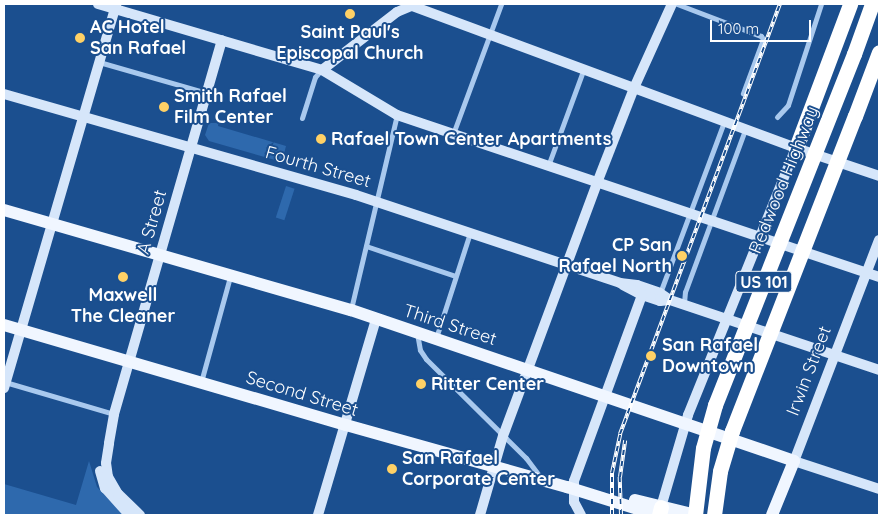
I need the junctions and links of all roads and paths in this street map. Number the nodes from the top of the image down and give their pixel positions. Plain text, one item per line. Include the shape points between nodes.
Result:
1 (98, 4) edge
2 (500, 4) edge
3 (672, 4) edge
4 (677, 4) edge
5 (821, 4) edge
6 (850, 4) edge
7 (872, 4) edge
8 (409, 5) edge
9 (115, 6) edge
10 (490, 33) junction
11 (222, 40) junction
12 (879, 52) edge
13 (99, 62) junction
14 (584, 68) junction
15 (322, 70) junction
16 (634, 88) junction
17 (207, 93) junction
18 (743, 93) dead end
19 (4, 94) edge
20 (397, 115) junction
21 (84, 116) junction
22 (778, 117) dead end
23 (302, 118) dead end
24 (724, 122) junction
25 (745, 130) junction
26 (453, 135) junction
27 (191, 147) junction
28 (796, 148) junction
29 (548, 166) junction
30 (879, 176) edge
31 (597, 183) junction
32 (376, 201) junction
33 (4, 210) edge
34 (690, 214) junction
35 (711, 221) junction
36 (52, 224) junction
37 (470, 233) junction
38 (759, 237) junction
39 (879, 240) edge
40 (366, 246) junction
41 (160, 256) junction
42 (567, 265) junction
43 (866, 273) junction
44 (230, 276) junction
45 (455, 276) junction
46 (879, 277) edge
47 (620, 283) junction
48 (660, 293) junction
49 (642, 295) junction
50 (670, 300) junction
51 (684, 303) junction
52 (351, 310) junction
53 (726, 317) junction
54 (376, 319) junction
55 (4, 325) edge
56 (20, 330) junction
57 (418, 332) junction
58 (436, 339) junction
59 (834, 354) junction
60 (129, 362) junction
61 (528, 370) junction
62 (879, 370) edge
63 (201, 382) junction
64 (5, 385) edge
65 (604, 395) junction
66 (114, 414) junction
67 (686, 422) junction
68 (346, 425) junction
69 (504, 436) junction
70 (794, 461) junction
71 (493, 466) junction
72 (103, 470) junction
73 (543, 480) junction
74 (572, 488) junction
75 (879, 489) edge
76 (579, 512) edge
77 (659, 512) edge
78 (129, 515) edge
79 (140, 515) edge
80 (318, 515) edge
81 (480, 515) edge
82 (695, 515) edge
83 (714, 515) edge
84 (772, 515) edge

1 - 9 street
2 - 10 street
3 - 16 street
4 - 18 street via 759,35 762,39
5 - 22 street via 788,105
6 - 28 highway
7 - 82 highway, Redwood Highway / US 101, bridge via 715,405 703,448
8 - 10 street
8 - 15 street
9 - 11 street
9 - 13 street
10 - 14 street
10 - 26 street
11 - 15 street
11 - 17 street, A Street
12 - 83 highway, US 101, bridge via 732,431 720,471
13 - 17 street
13 - 21 street
14 - 16 street
14 - 29 street
15 - 20 street
15 - 23 street via 315,77
16 - 24 street
16 - 31 street
17 - 27 street, A Street
19 - 21 street, Fourth Street
20 - 26 street
20 - 32 street
21 - 27 street, Fourth Street
21 - 36 street
24 - 25 street
24 - 34 street
25 - 28 street
25 - 35 street
26 - 29 street
27 - 32 street, Fourth Street
27 - 41 street, A Street
28 - 30 street
28 - 38 street
29 - 31 street
31 - 34 street
31 - 42 street
32 - 37 street, Fourth Street
32 - 40 street
33 - 36 main road, Third Street
34 - 35 street
34 - 48 street
35 - 38 street
35 - 51 street
36 - 41 main road, Third Street
36 - 56 street
37 - 42 street, Fourth Street
37 - 45 street
38 - 43 street
38 - 53 street
39 - 43 street, Irwin Street
40 - 45 street
40 - 52 street
41 - 44 main road, Third Street
41 - 60 street, A Street
42 - 47 street, Fourth Street
42 - 61 street
43 - 46 street
43 - 59 street, Irwin Street
44 - 52 main road, Third Street
44 - 63 street
45 - 58 street
47 - 48 street, Fourth Street
47 - 49 street, Fourth Street
48 - 50 street, Fourth Street
49 - 50 street, Fourth Street via 660,301
49 - 65 street
50 - 51 street, Fourth Street
51 - 53 street, Fourth Street
52 - 54 main road, Third Street
53 - 59 street, Fourth Street
53 - 67 street
54 - 57 main road, Third Street
54 - 68 street
55 - 56 main road, Second Street
56 - 60 main road, Second Street
56 - 64 street
57 - 58 main road, Third Street
57 - 69 street via 420,350 426,359
58 - 61 main road, Third Street
59 - 62 street, Fourth Street
59 - 70 street, Irwin Street
60 - 63 main road, Second Street
60 - 66 street, A Street
61 - 65 main road, Third Street
61 - 69 street
63 - 68 main road, Second Street
64 - 66 street
65 - 67 main road, Third Street
65 - 74 street
66 - 72 street, A Street via 103,441
67 - 70 main road, Third Street
67 - 77 street
68 - 71 main road, Second Street
68 - 80 street
69 - 71 street
69 - 73 street
70 - 75 street, Third Street
70 - 84 main road, Irwin Street
71 - 73 main road, Second Street
71 - 81 street
72 - 78 street via 105,488
72 - 79 street via 118,494
73 - 74 main road, Second Street
74 - 76 street
74 - 77 main road, Second Street via 590,494 610,493
77 - 82 main road, Second Street

